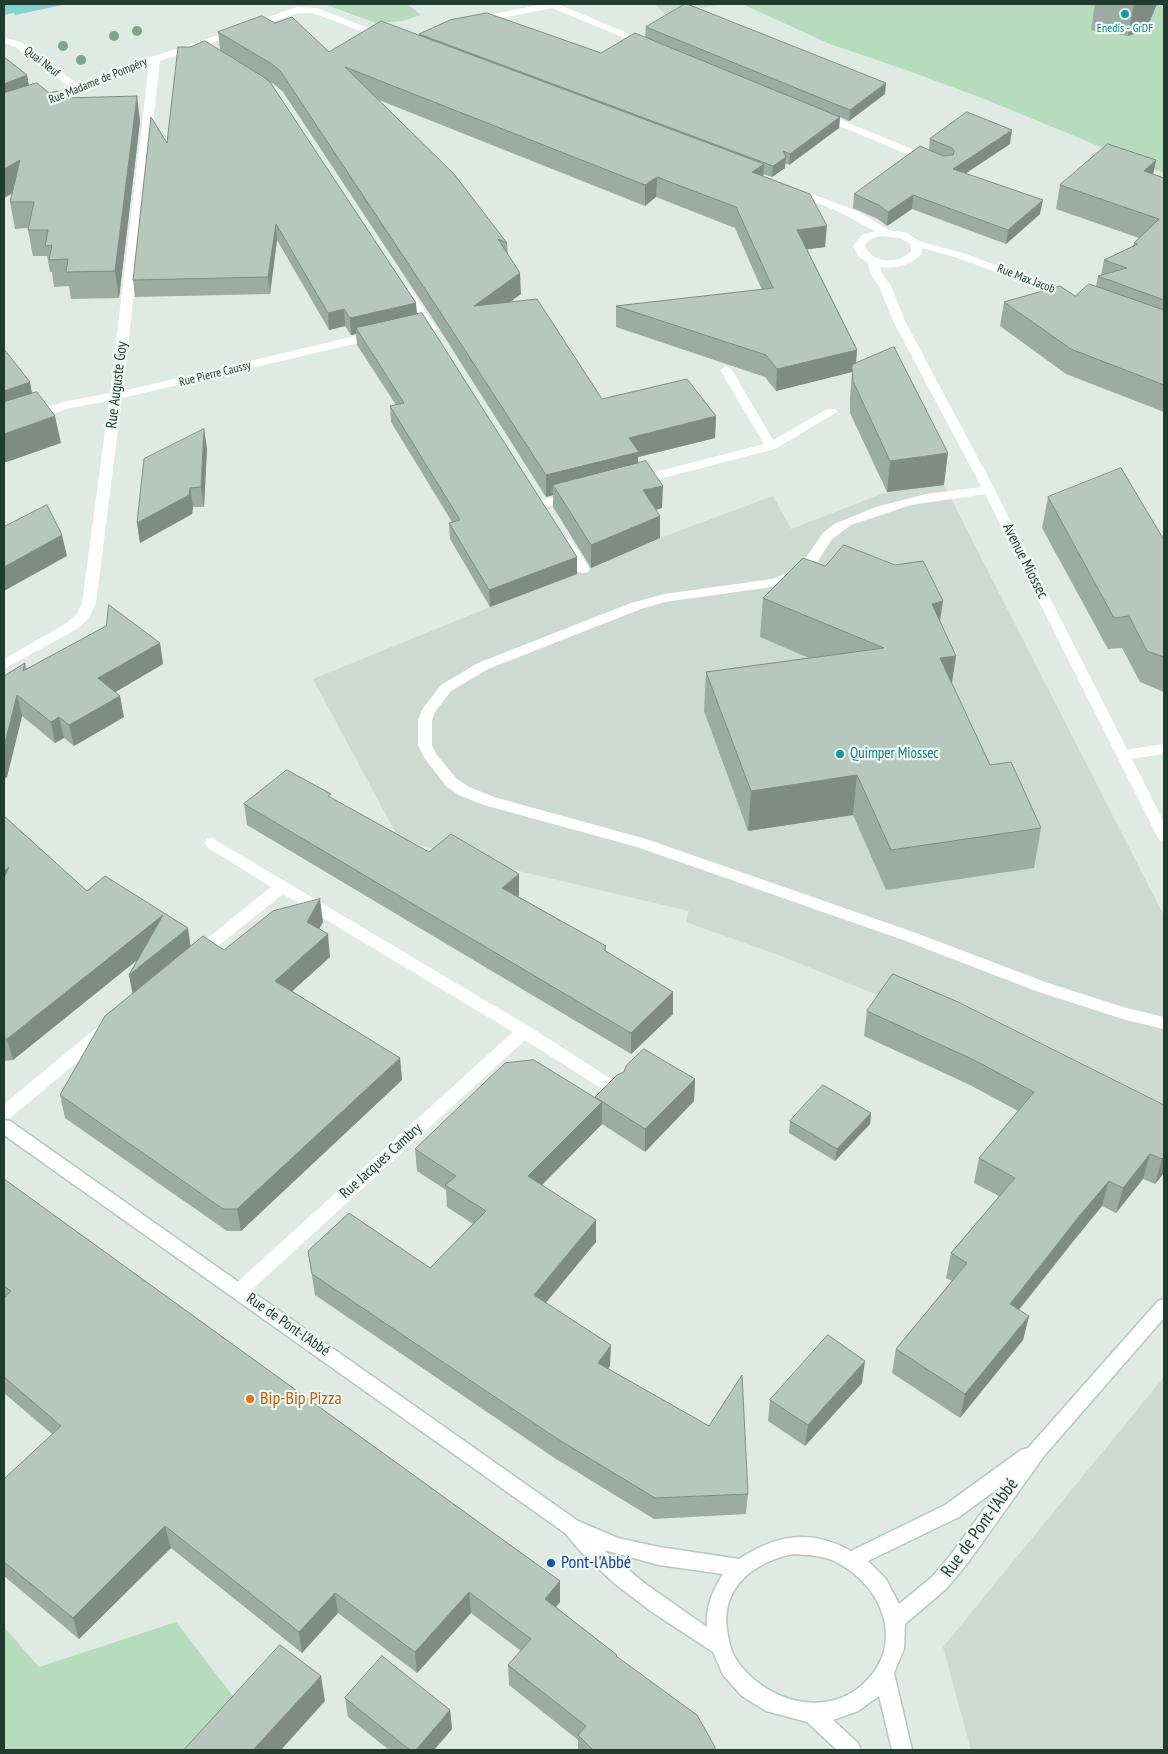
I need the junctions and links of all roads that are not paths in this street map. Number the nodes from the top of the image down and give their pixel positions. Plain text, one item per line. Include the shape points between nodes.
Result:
1 (555, 4) edge
2 (465, 23) edge
3 (7, 40) edge
4 (398, 42) edge
5 (198, 45) junction
6 (662, 50) edge
7 (214, 55) edge
8 (155, 59) junction
9 (78, 89) junction
10 (809, 110) edge
11 (4, 116) edge
12 (936, 162) edge
13 (782, 186) edge
14 (854, 214) junction
15 (886, 232) junction
16 (868, 236) junction
17 (915, 243) junction
18 (873, 261) junction
19 (902, 263) junction
20 (400, 282) edge
21 (885, 286) junction
22 (1080, 300) edge
23 (389, 332) edge
24 (437, 340) edge
25 (726, 370) dead end
26 (116, 397) junction
27 (831, 412) dead end
28 (4, 426) edge
29 (771, 446) junction
30 (628, 482) edge
31 (989, 490) junction
32 (580, 495) edge
33 (542, 504) edge
34 (558, 529) edge
35 (583, 569) dead end
36 (4, 666) edge
37 (1164, 749) edge
38 (1124, 756) junction
39 (1164, 836) edge
40 (212, 843) dead end
41 (282, 886) junction
42 (183, 966) edge
43 (115, 1022) edge
44 (1164, 1023) edge
45 (524, 1031) junction
46 (616, 1090) edge
47 (4, 1112) edge
48 (4, 1126) edge
49 (239, 1291) junction
50 (1164, 1306) edge
51 (1037, 1450) junction
52 (571, 1526) junction
53 (851, 1560) junction
54 (740, 1568) junction
55 (894, 1621) junction
56 (718, 1645) junction
57 (884, 1674) junction
58 (812, 1713) junction
59 (851, 1750) edge
60 (902, 1750) edge

1 - 2 street
1 - 6 street
3 - 9 street, Quai Neuf via 19,45
4 - 5 street, Rue Madame de Pompéry via 334,16 306,9 292,11
5 - 7 street
5 - 8 street, Rue Madame de Pompéry
8 - 9 street, Rue Madame de Pompéry
8 - 26 street, Rue Auguste Goy
9 - 11 street, Rue Madame de Pompéry
10 - 12 street
13 - 14 street
14 - 15 street
14 - 16 street
15 - 16 street
15 - 17 street, Rue Max Jacob
16 - 18 street, Avenue Miossec via 860,242 859,251
17 - 19 street via 917,252 914,257
17 - 22 street, Rue Max Jacob via 962,256
18 - 19 street
18 - 21 street, Avenue Miossec
19 - 21 street
20 - 24 street via 422,324
21 - 31 street, Avenue Miossec via 915,352
23 - 26 street, Rue Pierre Caussy
25 - 29 street
26 - 28 street, Rue Pierre Caussy via 67,405
26 - 36 street, Rue Auguste Goy via 89,603 83,616 72,626
27 - 29 street
29 - 30 street
31 - 38 street, Avenue Miossec
31 - 44 street via 906,502 845,523 824,540 810,564 774,583 664,598 491,662 446,688 428,711 425,744 430,756 452,783 489,801 641,843 1069,996
32 - 33 street
34 - 35 street
37 - 38 street
38 - 39 street, Avenue Miossec
40 - 41 street
41 - 42 street
41 - 45 street
43 - 47 street
45 - 46 street
45 - 49 street, Rue Jacques Cambry
48 - 49 street, Rue de Pont-l'Abbé
49 - 52 street, Rue de Pont-l'Abbé
50 - 51 street, Rue de Pont-l'Abbé
51 - 53 street, Rue de Pont-l'Abbé via 952,1511
51 - 55 street, Rue de Pont-l'Abbé via 960,1558 939,1583
52 - 54 street, Rue de Pont-l'Abbé via 617,1546
52 - 56 street, Rue de Pont-l'Abbé via 584,1544 635,1588
53 - 54 street via 823,1548 793,1545 764,1552
53 - 55 street via 880,1586 890,1603
54 - 56 street via 725,1588 717,1611
55 - 57 street via 894,1649
56 - 58 street via 737,1680 753,1693 791,1711
57 - 58 street via 861,1698 846,1706
57 - 60 street
58 - 59 street

